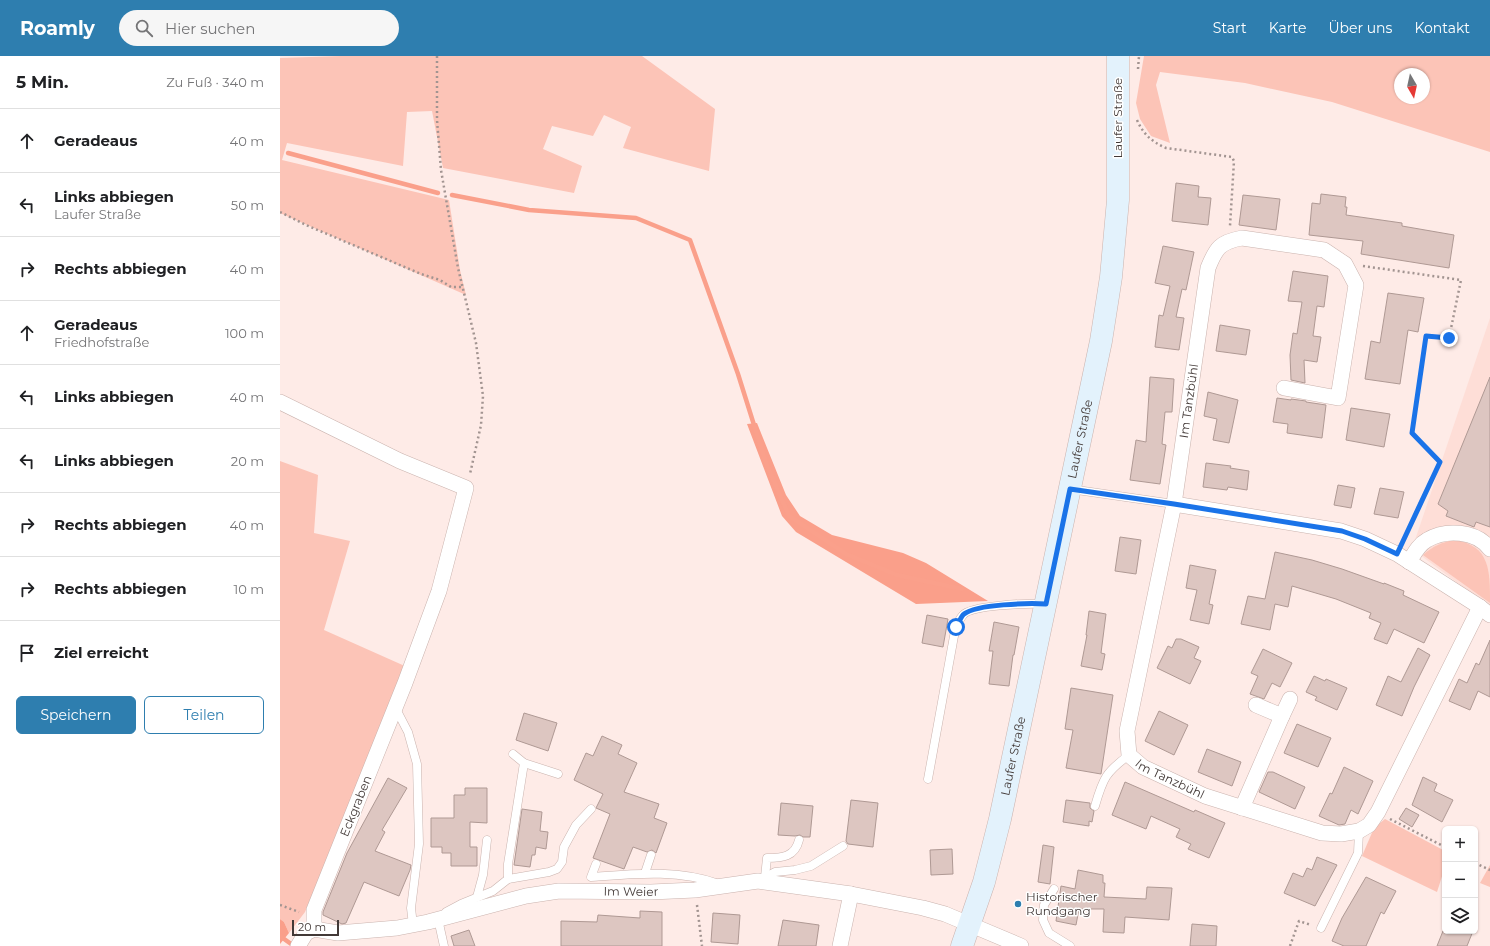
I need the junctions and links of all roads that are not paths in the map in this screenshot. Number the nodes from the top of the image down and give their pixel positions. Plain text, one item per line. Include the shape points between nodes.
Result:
1 (1118, 56) edge
2 (1284, 388) dead end
3 (280, 402) edge
4 (1070, 489) junction
5 (1174, 504) junction
6 (1490, 549) edge
7 (1409, 562) junction
8 (1046, 604) junction
9 (1485, 611) edge
10 (1290, 699) dead end
11 (1256, 705) dead end
12 (395, 707) junction
13 (1282, 716) junction
14 (513, 754) dead end
15 (1129, 755) junction
16 (524, 763) junction
17 (558, 774) dead end
18 (928, 780) dead end
19 (1096, 806) dead end
20 (1242, 808) junction
21 (591, 809) dead end
22 (1359, 831) junction
23 (487, 840) dead end
24 (799, 840) dead end
25 (843, 846) dead end
26 (651, 855) dead end
27 (596, 864) dead end
28 (645, 873) junction
29 (508, 879) junction
30 (761, 879) junction
31 (725, 886) junction
32 (1054, 889) dead end
33 (851, 894) junction
34 (477, 897) junction
35 (426, 922) junction
36 (970, 925) junction
37 (1321, 928) road end
38 (310, 931) junction
39 (298, 946) edge
40 (444, 946) edge
41 (840, 946) edge
42 (962, 946) edge
43 (1021, 946) edge
44 (1070, 946) edge

1 - 4 main road, Laufer Straße via 1118,200 1111,277 1101,341
2 - 5 street, Im Tanzbühl via 1338,398 1356,285 1345,264 1324,250 1242,238 1229,240 1215,251 1208,268
3 - 12 street, Eckgraben via 400,461 466,488 439,591
4 - 5 lane
4 - 8 main road, Laufer Straße
5 - 7 street via 1342,531 1365,539
5 - 15 street, Im Tanzbühl via 1127,732
6 - 7 street via 1475,537 1458,533 1440,534 1426,540
7 - 9 street
8 - 18 lane via 1030,603 973,609 963,614 956,627
8 - 36 main road, Laufer Straße via 1000,819
9 - 22 street via 1378,812 1369,825
10 - 13 street
11 - 13 street
12 - 35 lane via 408,732 417,764 419,844 411,908
12 - 38 street, Eckgraben via 314,910
13 - 20 street
14 - 16 lane
15 - 19 lane via 1114,767 1102,783
15 - 20 street, Im Tanzbühl via 1143,767 1205,796
16 - 17 lane
16 - 29 lane via 508,864
20 - 22 street, Im Tanzbühl via 1322,833 1341,834
21 - 29 lane via 576,825 564,847 562,862 557,869
22 - 37 lane via 1358,853
23 - 34 lane via 483,875
24 - 30 lane via 792,853 784,857 767,858
25 - 30 lane via 811,866 775,872
26 - 28 lane
27 - 28 lane via 591,878
28 - 31 lane via 706,879
29 - 34 lane via 493,891
30 - 31 street, Im Weier
30 - 33 street, Im Weier
31 - 35 street, Im Weier via 651,892 559,891 526,896
32 - 44 lane via 1044,905 1043,920 1049,933
33 - 36 street, Im Weier via 923,908
33 - 41 street
34 - 35 lane
35 - 38 street, Im Weier via 397,928 338,933
35 - 40 lane
36 - 42 main road, Laufer Straße
36 - 43 street
38 - 39 street

